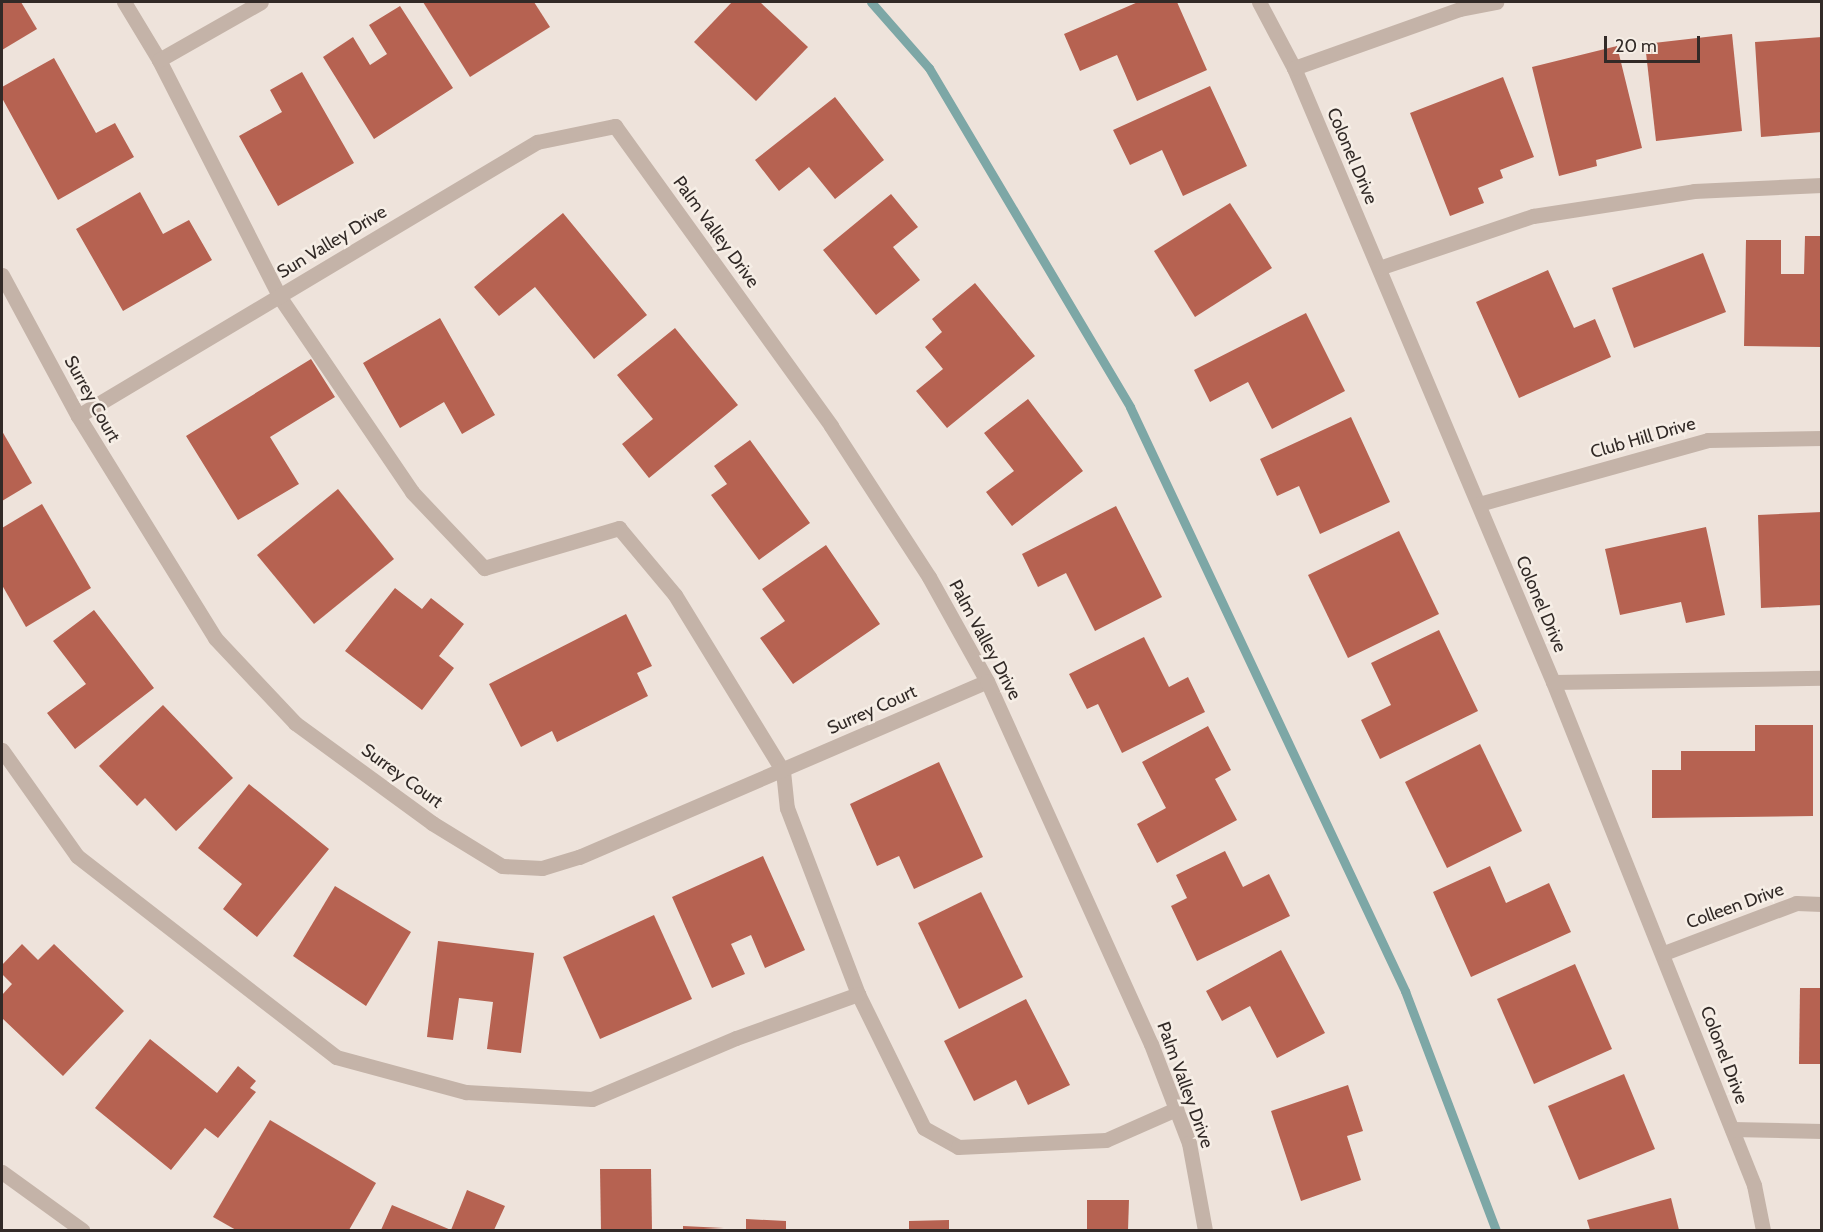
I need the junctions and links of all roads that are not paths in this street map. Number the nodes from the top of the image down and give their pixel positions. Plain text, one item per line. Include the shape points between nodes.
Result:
1 (124, 2) edge
2 (261, 2) edge
3 (1259, 2) edge
4 (1496, 2) edge
5 (159, 60) junction
6 (1294, 68) junction
7 (615, 126) joint
8 (1821, 185) edge
9 (1379, 268) junction
10 (2, 274) edge
11 (279, 296) junction
12 (78, 416) junction
13 (1821, 438) edge
14 (1479, 504) junction
15 (1821, 678) edge
16 (987, 681) junction
17 (1553, 682) junction
18 (2, 750) edge
19 (783, 771) junction
20 (1821, 904) edge
21 (1664, 953) junction
22 (858, 994) junction
23 (1176, 1109) junction
24 (1732, 1129) junction
25 (1821, 1131) edge
26 (2, 1172) edge
27 (82, 1230) edge
28 (1205, 1230) edge
29 (1763, 1230) edge

1 - 5 street
2 - 5 street
3 - 6 street, Colonel Drive
4 - 6 street via 1460,9
5 - 11 street
6 - 9 street, Colonel Drive
7 - 11 street, Sun Valley Drive via 537,142
7 - 16 street, Palm Valley Drive via 831,426 929,577
8 - 9 street via 1694,190 1533,216
9 - 14 street, Colonel Drive
10 - 12 street, Surrey Court
11 - 12 street, Sun Valley Drive
11 - 19 street via 412,492 484,568 619,528 675,595
12 - 19 street, Surrey Court via 216,638 295,723 432,823 502,866 542,868 579,857
13 - 14 street, Club Hill Drive via 1708,440
14 - 17 street, Colonel Drive
15 - 17 street
16 - 19 street, Surrey Court
16 - 23 street, Palm Valley Drive
17 - 21 street, Colonel Drive
18 - 22 street via 78,856 336,1057 466,1092 592,1099 736,1038
19 - 22 street via 787,808
20 - 21 street, Colleen Drive via 1796,903
21 - 24 street, Colonel Drive
22 - 23 street via 924,1128 958,1147 1106,1140
23 - 28 street, Palm Valley Drive via 1189,1143
24 - 25 street
24 - 29 street, Colonel Drive via 1754,1185
26 - 27 street

